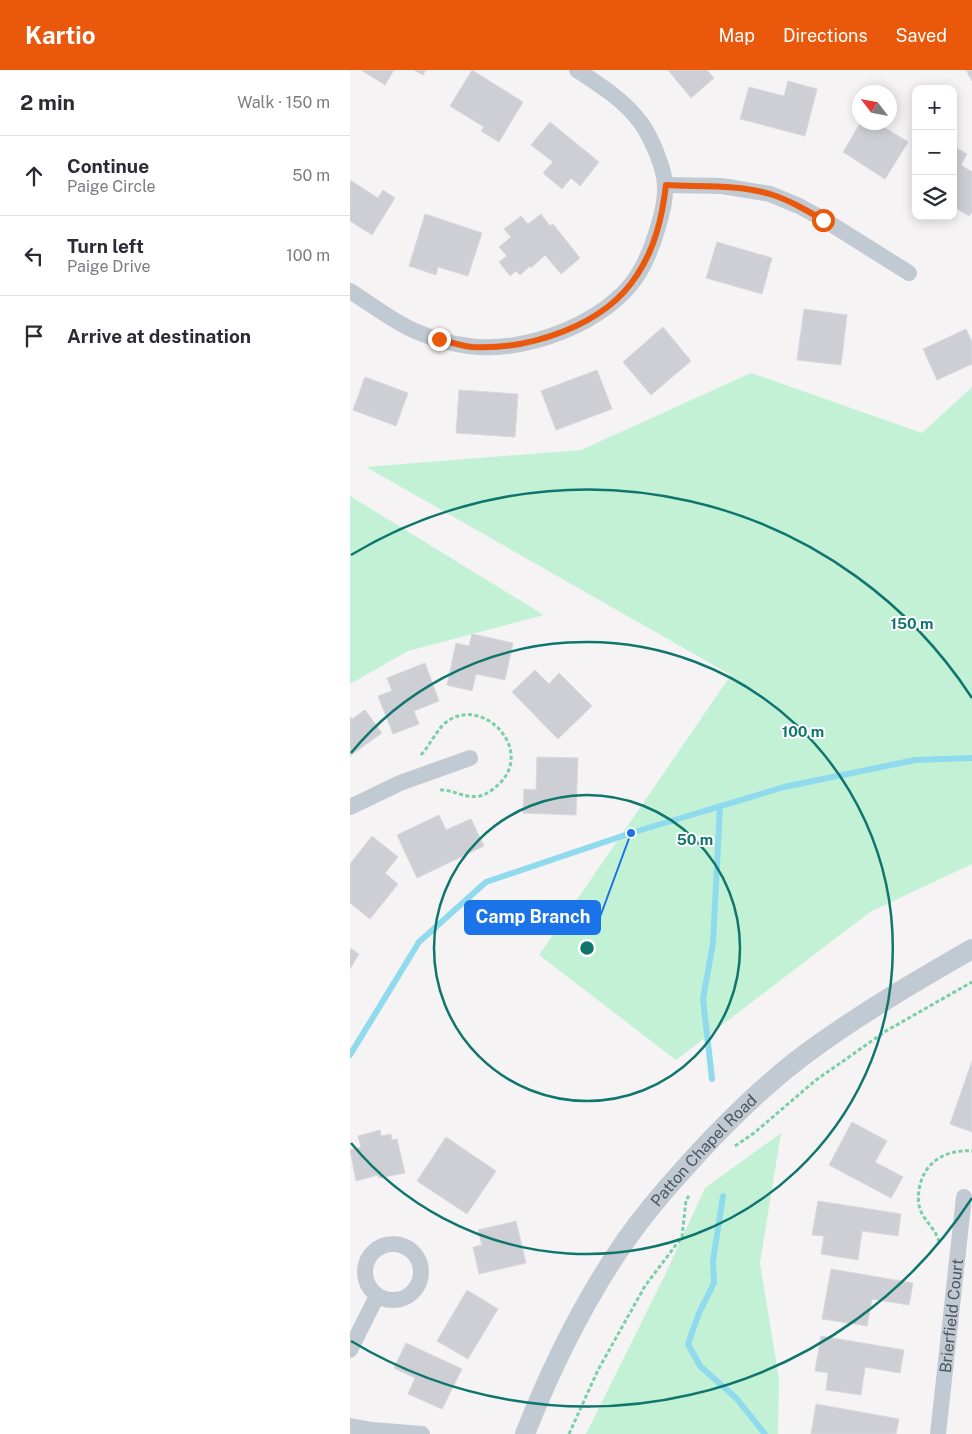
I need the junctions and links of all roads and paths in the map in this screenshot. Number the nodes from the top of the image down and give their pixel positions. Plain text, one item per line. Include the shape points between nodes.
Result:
1 (577, 70) edge
2 (666, 185) junction
3 (909, 273) dead end
4 (350, 291) edge
5 (470, 758) dead end
6 (350, 807) edge
7 (972, 950) edge
8 (972, 982) edge
9 (733, 1147) dead end
10 (972, 1151) edge
11 (693, 1189) dead end
12 (964, 1197) dead end
13 (940, 1246) dead end
14 (377, 1296) dead end
15 (350, 1350) edge
16 (350, 1426) edge
17 (374, 1432) edge
18 (422, 1434) edge
19 (525, 1434) edge
20 (569, 1434) edge
21 (938, 1434) edge

1 - 2 street via 606,89 641,123 655,148
2 - 3 street via 722,186 770,194 815,215
2 - 4 street via 663,213 653,245 636,277 595,316 536,341 501,347 470,346 439,339 415,331
5 - 6 street via 400,783
7 - 19 street, Patton Chapel Road via 898,991 814,1048 750,1100 708,1142 626,1240 580,1316 540,1395
8 - 9 path via 886,1031 816,1080 754,1134
10 - 13 path via 960,1150 939,1157 929,1166 920,1183 919,1206
11 - 20 path via 686,1200 682,1237 646,1286 598,1370
12 - 21 street, Brierfield Court
14 - 15 street
16 - 17 street
17 - 18 street

